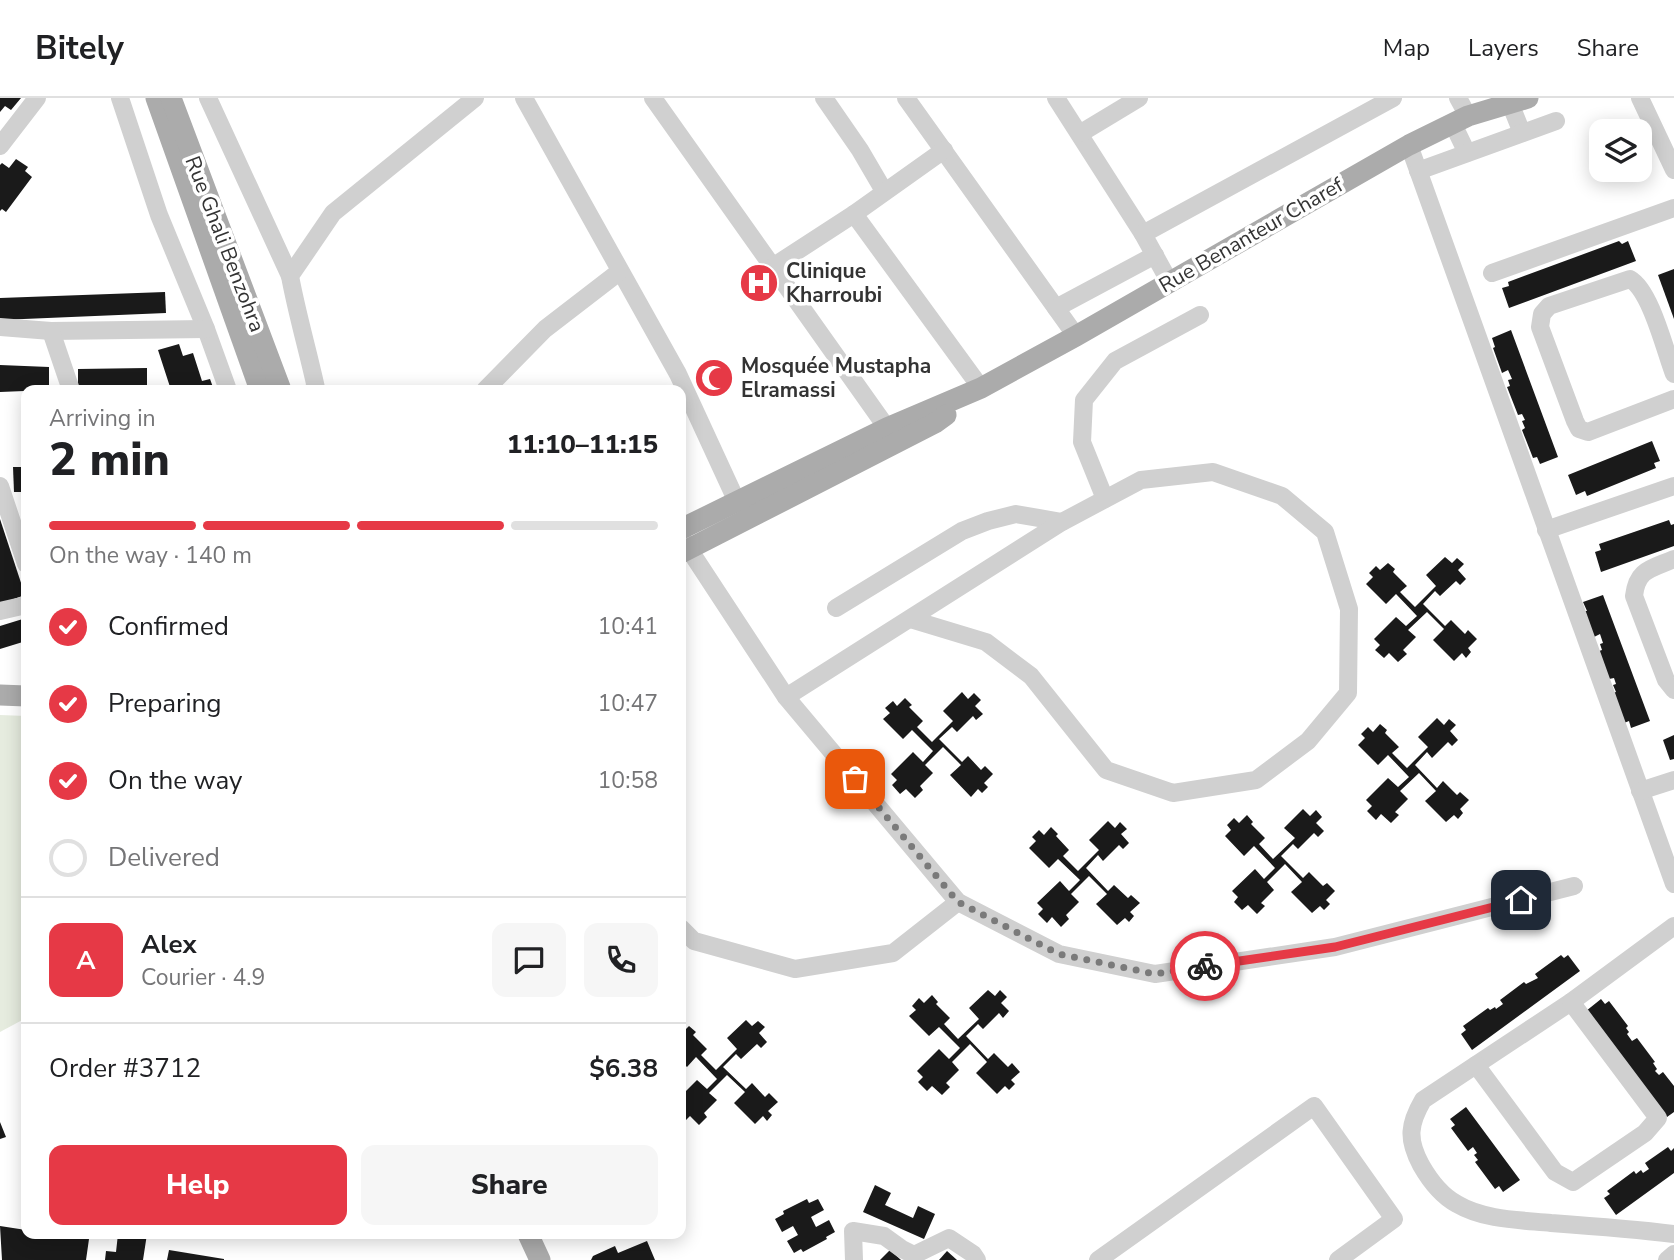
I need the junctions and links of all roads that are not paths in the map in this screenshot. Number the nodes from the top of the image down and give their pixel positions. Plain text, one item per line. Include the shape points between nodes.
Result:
1 (37, 98) edge
2 (120, 98) edge
3 (156, 98) edge
4 (171, 98) edge
5 (208, 98) edge
6 (475, 98) edge
7 (524, 98) edge
8 (653, 98) edge
9 (824, 98) edge
10 (906, 98) edge
11 (1056, 98) edge
12 (1139, 98) edge
13 (1393, 98) edge
14 (1640, 98) edge
15 (1519, 101) edge
16 (1459, 113) edge
17 (1556, 121) dead end
18 (1081, 133) junction
19 (1522, 133) junction
20 (1, 141) edge
21 (1409, 145) junction
22 (944, 150) junction
23 (1467, 153) junction
24 (1674, 170) edge
25 (1418, 171) junction
26 (884, 191) junction
27 (1674, 208) edge
28 (854, 214) junction
29 (1143, 234) junction
30 (1155, 255) junction
31 (774, 266) junction
32 (619, 272) junction
33 (1492, 273) dead end
34 (290, 276) junction
35 (1169, 281) junction
36 (1056, 308) junction
37 (1200, 315) dead end
38 (0, 327) edge
39 (206, 329) junction
40 (51, 331) junction
41 (1076, 336) junction
42 (1674, 374) edge
43 (69, 385) edge
44 (226, 385) edge
45 (258, 385) edge
46 (279, 385) edge
47 (315, 385) edge
48 (490, 385) edge
49 (683, 385) edge
50 (981, 388) junction
51 (686, 391) edge
52 (1674, 399) edge
53 (887, 428) junction
54 (0, 486) edge
55 (1674, 486) edge
56 (1105, 499) junction
57 (737, 502) junction
58 (1062, 522) junction
59 (1546, 530) junction
60 (686, 540) edge
61 (686, 541) edge
62 (686, 547) edge
63 (21, 549) edge
64 (1674, 559) edge
65 (21, 606) edge
66 (836, 608) dead end
67 (0, 611) edge
68 (910, 619) junction
69 (1674, 690) edge
70 (0, 695) edge
71 (21, 696) edge
72 (786, 697) junction
73 (1674, 780) edge
74 (1640, 792) junction
75 (1674, 884) edge
76 (1574, 886) dead end
77 (958, 902) junction
78 (1674, 926) edge
79 (686, 933) edge
80 (1571, 1002) junction
81 (1476, 1065) junction
82 (1674, 1234) edge
83 (530, 1239) edge
84 (1674, 1254) edge
85 (540, 1260) edge
86 (855, 1260) edge
87 (977, 1260) edge
88 (1098, 1260) edge
89 (1338, 1260) edge
90 (1667, 1260) edge

1 - 20 street
2 - 39 street via 159,215
3 - 45 main road, Rue Ghali Benzohra
4 - 46 main road, Rue Ghali Benzohra
5 - 34 street
6 - 34 street via 332,213
7 - 32 street
8 - 31 street
9 - 26 street
10 - 22 street
11 - 18 street
12 - 18 street
13 - 29 street
14 - 24 street
15 - 16 main road, Rue Benanteur Charef
15 - 19 street
16 - 21 main road, Rue Benanteur Charef
16 - 23 street
17 - 19 street
18 - 29 street
19 - 23 street
21 - 25 street
21 - 35 main road, Rue Benanteur Charef
22 - 26 street
22 - 36 street
23 - 25 street
25 - 59 street
26 - 28 street
27 - 33 street
28 - 31 street
28 - 50 street
29 - 30 street
30 - 35 street
30 - 36 street
31 - 53 street
32 - 48 street via 544,329
32 - 49 street
34 - 47 street
35 - 41 main road, Rue Benanteur Charef
36 - 41 street
37 - 56 street via 1115,361 1084,400 1082,442
38 - 40 street
39 - 40 street
39 - 44 street
40 - 43 street
41 - 50 main road, Rue Benanteur Charef
42 - 52 street via 1645,296 1630,279 1549,306 1542,314 1540,327 1580,429 1588,432
50 - 53 main road, Rue Benanteur Charef
50 - 61 main road, Rue Benanteur Charef via 935,423
51 - 57 street
53 - 57 main road, Rue Benanteur Charef
54 - 63 street
55 - 59 street
56 - 58 street
56 - 68 street via 1141,480 1213,472 1282,496 1325,532 1349,609 1348,693 1308,741 1256,780 1173,793 1106,769 1020,667 986,642
57 - 60 main road, Rue Benanteur Charef
58 - 66 street via 1016,513 988,521 962,531
58 - 68 street
59 - 74 street
62 - 72 street
64 - 69 street via 1642,573 1634,596
65 - 67 street
68 - 72 street
70 - 71 main road
72 - 77 street
73 - 74 street
74 - 75 street
76 - 77 street via 1335,947 1155,974 1059,954
77 - 79 street via 892,953 795,969 694,941
78 - 80 street
80 - 81 street
80 - 81 street via 1658,1118 1645,1133 1573,1182 1555,1172
81 - 82 street via 1423,1100 1413,1117 1416,1155 1443,1194 1473,1212 1512,1219
83 - 85 main road
84 - 90 street
86 - 87 street via 853,1231 884,1236 914,1255 949,1238
88 - 89 street via 1314,1106 1394,1219

